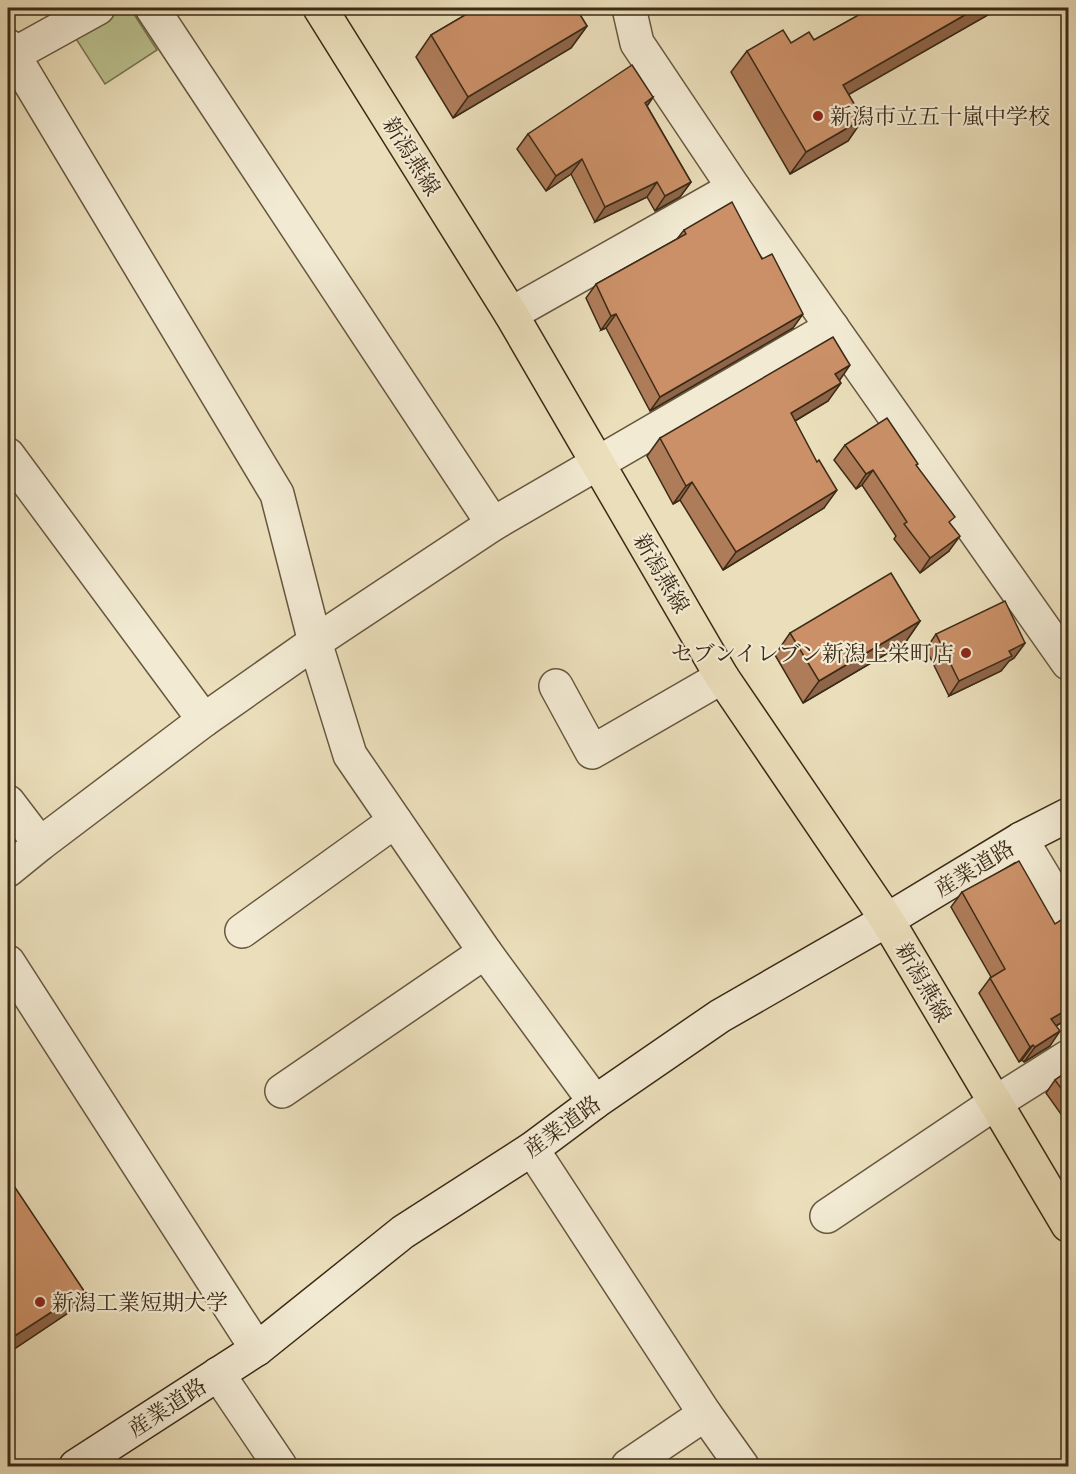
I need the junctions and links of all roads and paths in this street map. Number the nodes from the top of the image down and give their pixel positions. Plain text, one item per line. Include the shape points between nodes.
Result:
1 (98, 8) edge
2 (152, 8) edge
3 (320, 8) edge
4 (628, 8) edge
5 (10, 51) edge
6 (734, 188) junction
7 (511, 314) junction
8 (832, 327) junction
9 (8, 455) edge
10 (598, 462) junction
11 (494, 524) junction
12 (315, 642) junction
13 (1068, 663) edge
14 (722, 677) junction
15 (556, 686) dead end
16 (204, 720) junction
17 (8, 802) edge
18 (1068, 815) edge
19 (394, 821) junction
20 (1021, 839) junction
21 (40, 844) junction
22 (8, 870) edge
23 (1068, 917) edge
24 (887, 920) junction
25 (242, 931) dead end
26 (485, 952) junction
27 (8, 962) edge
28 (1068, 1057) edge
29 (282, 1091) dead end
30 (595, 1102) junction
31 (995, 1103) junction
32 (532, 1149) junction
33 (827, 1216) dead end
34 (1068, 1225) edge
35 (257, 1348) junction
36 (218, 1374) junction
37 (705, 1414) junction
38 (76, 1467) edge
39 (280, 1467) edge
40 (627, 1467) edge
41 (742, 1467) edge

1 - 5 street
2 - 11 street
3 - 7 main road, 新潟燕線
4 - 6 street via 638,43
5 - 12 street via 277,494
6 - 7 street
6 - 8 street
7 - 10 main road, 新潟燕線
8 - 10 street
8 - 13 street
9 - 16 street
10 - 11 street
10 - 14 main road, 新潟燕線
11 - 12 street
12 - 16 street
12 - 19 street via 350,755
14 - 15 street via 592,752
14 - 24 main road, 新潟燕線
16 - 21 street
17 - 21 street
18 - 20 street, 産業道路
19 - 25 street
19 - 26 street
20 - 23 street
20 - 24 street, 産業道路
21 - 22 street
24 - 30 street, 産業道路 via 720,1016
24 - 31 main road, 新潟燕線
26 - 29 street
26 - 30 street
27 - 35 street
28 - 31 street
30 - 32 street, 産業道路
31 - 33 street
31 - 34 main road, 新潟燕線
32 - 35 street, 産業道路 via 403,1232
32 - 37 street
35 - 36 street, 産業道路
36 - 38 street, 産業道路
36 - 39 street
37 - 40 street
37 - 41 street

